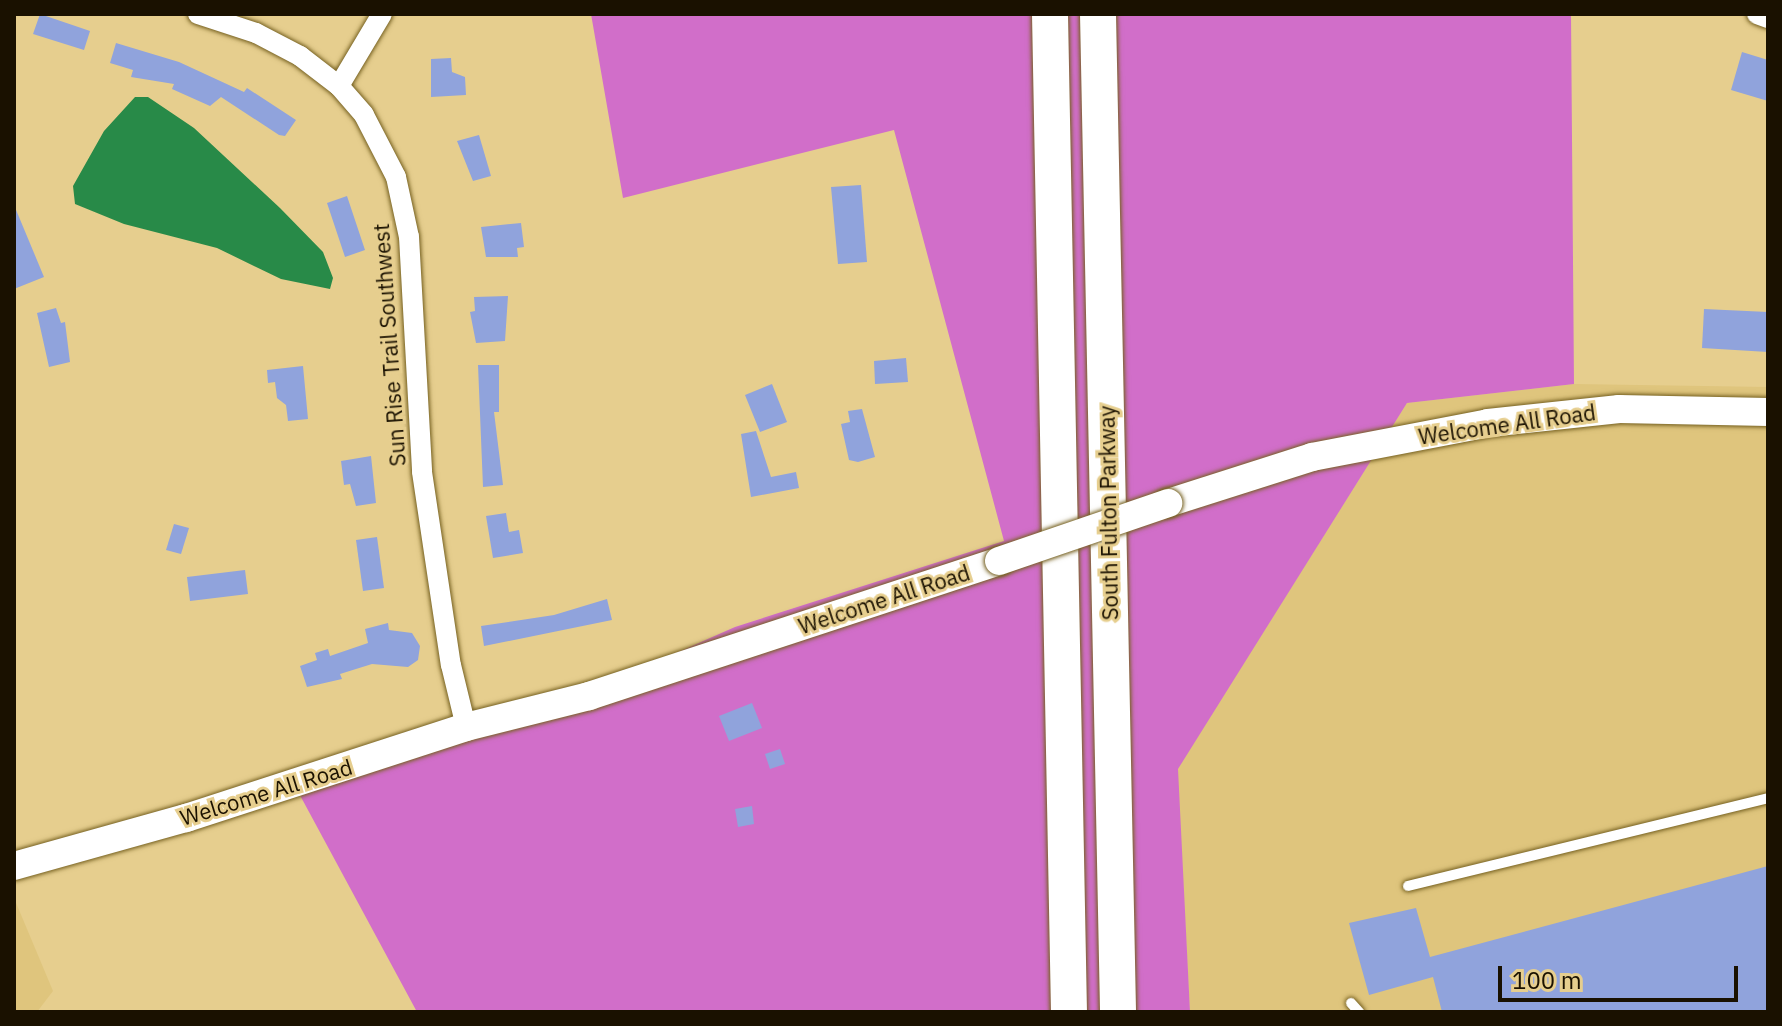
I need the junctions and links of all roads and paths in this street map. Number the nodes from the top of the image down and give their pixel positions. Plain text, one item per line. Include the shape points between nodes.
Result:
1 (198, 14) edge
2 (382, 14) edge
3 (1050, 14) edge
4 (1098, 14) edge
5 (1757, 14) edge
6 (1768, 18) edge
7 (339, 86) junction
8 (1768, 412) edge
9 (466, 727) junction
10 (1768, 798) edge
11 (14, 866) edge
12 (1408, 886) dead end
13 (1351, 1003) dead end
14 (1069, 1012) edge
15 (1118, 1012) edge
16 (1359, 1012) edge

1 - 7 street, Sun Rise Trail Southwest via 278,44
2 - 7 street
3 - 14 highway
4 - 15 highway, South Fulton Parkway
5 - 6 street
7 - 9 street, Sun Rise Trail Southwest via 384,151 409,237 422,472 451,665
8 - 9 street, Welcome All Road, bridge via 1619,409 1488,423 1312,457 589,696
9 - 11 street, Welcome All Road via 186,818
10 - 12 lane
13 - 16 lane

